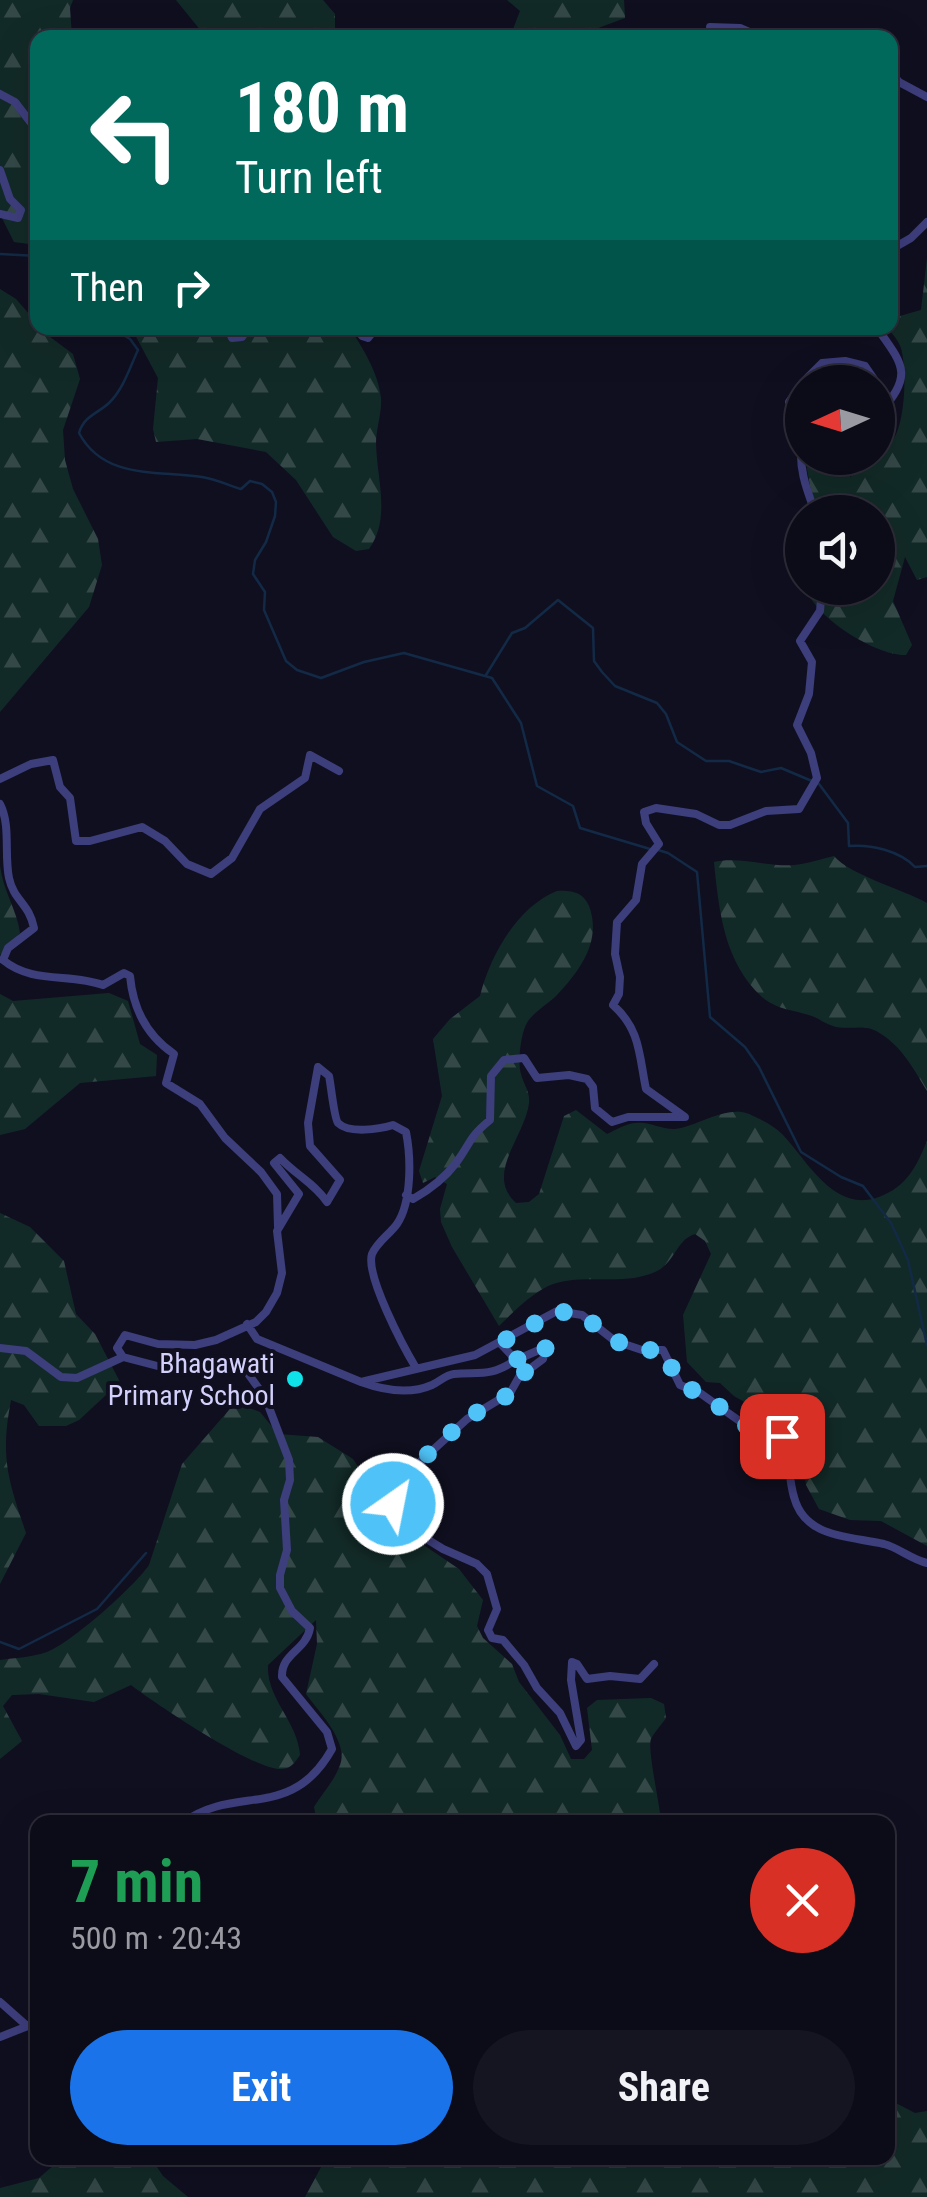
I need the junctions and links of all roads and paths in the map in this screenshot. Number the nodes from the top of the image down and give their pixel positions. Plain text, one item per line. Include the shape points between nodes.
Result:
1 (710, 27) dead end
2 (744, 30) edge
3 (898, 81) edge
4 (0, 94) edge
5 (927, 97) edge
6 (30, 122) edge
7 (0, 170) edge
8 (0, 214) edge
9 (927, 222) edge
10 (898, 245) edge
11 (883, 335) edge
12 (819, 365) edge
13 (860, 365) edge
14 (895, 390) edge
15 (821, 605) edge
16 (340, 772) dead end
17 (0, 779) edge
18 (0, 804) edge
19 (406, 1195) junction
20 (277, 1231) junction
21 (247, 1324) junction
22 (500, 1343) junction
23 (0, 1348) edge
24 (124, 1357) junction
25 (516, 1360) junction
26 (416, 1368) junction
27 (361, 1382) junction
28 (927, 1563) edge
29 (654, 1664) dead end
30 (197, 1815) edge
31 (0, 2002) edge
32 (30, 2024) edge
33 (26, 2025) junction
34 (0, 2037) edge

1 - 2 street
3 - 5 street
4 - 6 street
7 - 8 street via 10,200 21,210 18,218
9 - 10 street
11 - 14 street via 902,366
12 - 13 street
15 - 19 street via 800,641 812,672 797,725 817,778 800,809 766,811 730,825 696,814 644,812 659,844 642,864 636,900 617,922 614,1005 642,1054 646,1089 685,1117 612,1122 595,1108 587,1079 537,1078 524,1058 504,1060 490,1076 490,1120 432,1188 413,1199
16 - 17 street via 310,754 306,778 260,809 232,858 211,874 187,864 142,827 76,841 70,798 52,760
18 - 20 street via 13,893 30,909 34,928 3,960 34,975 103,985 130,976 145,1026 174,1054 166,1083 200,1104 261,1172 277,1194
19 - 20 street via 412,1160 406,1132 342,1126 329,1076 318,1067 310,1146 340,1180 327,1202 280,1158 274,1163 300,1194
19 - 26 street via 400,1221 372,1255 371,1274
20 - 21 street via 277,1294
21 - 24 street via 195,1345 125,1335 117,1348
21 - 27 street via 257,1339
22 - 25 street
22 - 26 street
22 - 28 street via 557,1311 582,1315 615,1341 663,1350 680,1385 748,1427 782,1436 794,1501 815,1529 888,1544
23 - 24 street via 26,1352 61,1377 76,1378
24 - 30 street via 169,1369 241,1364 266,1398 289,1460 280,1588 310,1628 306,1642 282,1666 282,1677 327,1732 332,1749 320,1769 292,1790
25 - 27 street via 491,1374 447,1375 415,1389 384,1391
25 - 29 street via 546,1347 510,1394 467,1418 399,1481 392,1490 396,1520 487,1574 497,1610 488,1630 492,1638 503,1640 524,1665 576,1746 581,1740 570,1664 587,1679 640,1679
26 - 27 street
31 - 33 street
32 - 33 street
33 - 34 street

